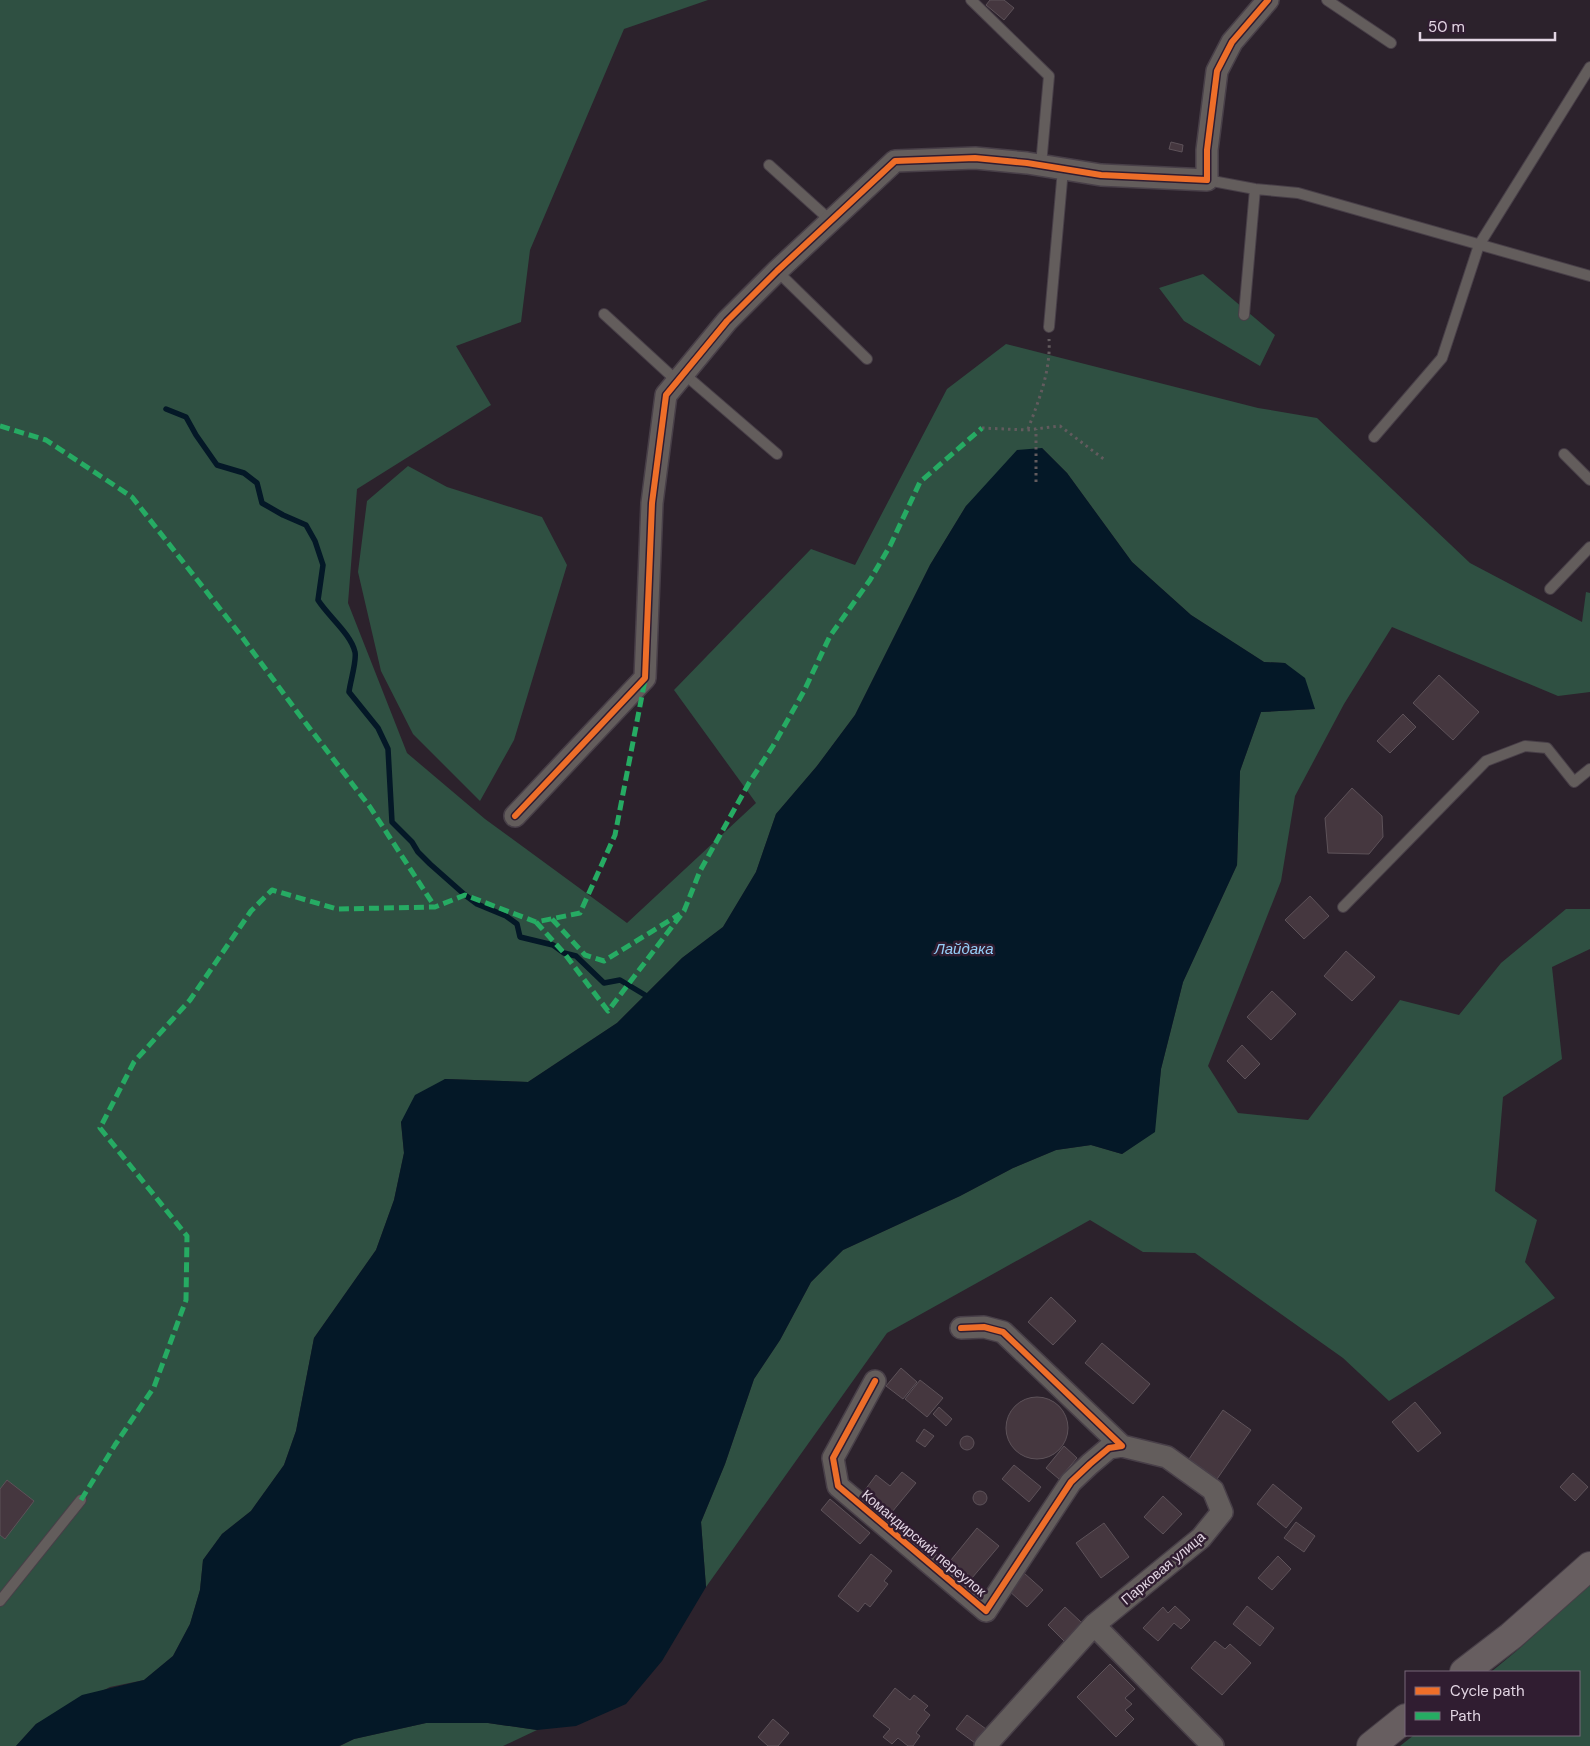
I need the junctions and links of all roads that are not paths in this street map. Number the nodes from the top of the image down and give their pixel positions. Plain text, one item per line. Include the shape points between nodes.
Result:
1 (971, 0) edge
2 (1266, 0) edge
3 (1326, 0) edge
4 (1392, 43) dead end
5 (1590, 67) edge
6 (769, 165) dead end
7 (1041, 166) junction
8 (1063, 169) junction
9 (1207, 180) junction
10 (1255, 189) junction
11 (831, 221) junction
12 (1479, 245) junction
13 (777, 272) junction
14 (1590, 276) edge
15 (604, 314) dead end
16 (1244, 315) dead end
17 (1049, 327) road end
18 (867, 359) dead end
19 (680, 377) junction
20 (1374, 437) dead end
21 (777, 454) dead end
22 (1564, 454) dead end
23 (1590, 480) edge
24 (1590, 547) edge
25 (1550, 589) dead end
26 (1590, 770) edge
27 (515, 816) dead end
28 (1343, 907) dead end
29 (961, 1328) dead end
30 (874, 1381) dead end
31 (1122, 1446) junction
32 (81, 1500) dead end
33 (1590, 1566) edge
34 (0, 1601) edge
35 (1094, 1625) junction
36 (1465, 1671) edge
37 (1405, 1719) edge
38 (985, 1746) edge
39 (1213, 1746) edge
40 (1371, 1746) edge

1 - 7 lane via 1049,76
2 - 9 street via 1232,42 1217,71 1207,150
3 - 4 lane
5 - 12 lane
6 - 11 lane
7 - 8 street
7 - 11 street via 975,158 895,161
8 - 9 street via 1101,175
8 - 17 lane
9 - 10 lane
10 - 12 lane via 1298,194
10 - 16 lane
11 - 13 street
12 - 14 lane
12 - 20 lane via 1442,358
13 - 18 lane
13 - 19 street via 727,321
15 - 19 lane
19 - 21 lane
19 - 27 street via 666,395 652,503 645,678
22 - 23 lane
24 - 25 lane
26 - 28 lane via 1574,782 1547,748 1525,746 1486,761
29 - 31 street via 984,1327 1003,1332
30 - 31 street, Командирский переулок via 833,1458 838,1486 986,1611 1071,1482 1109,1448
31 - 35 street, Парковая улица via 1166,1457 1214,1490 1222,1512 1201,1538
32 - 34 lane
33 - 36 main road via 1511,1636
35 - 38 street, Парковая улица
35 - 39 street
37 - 40 main road

